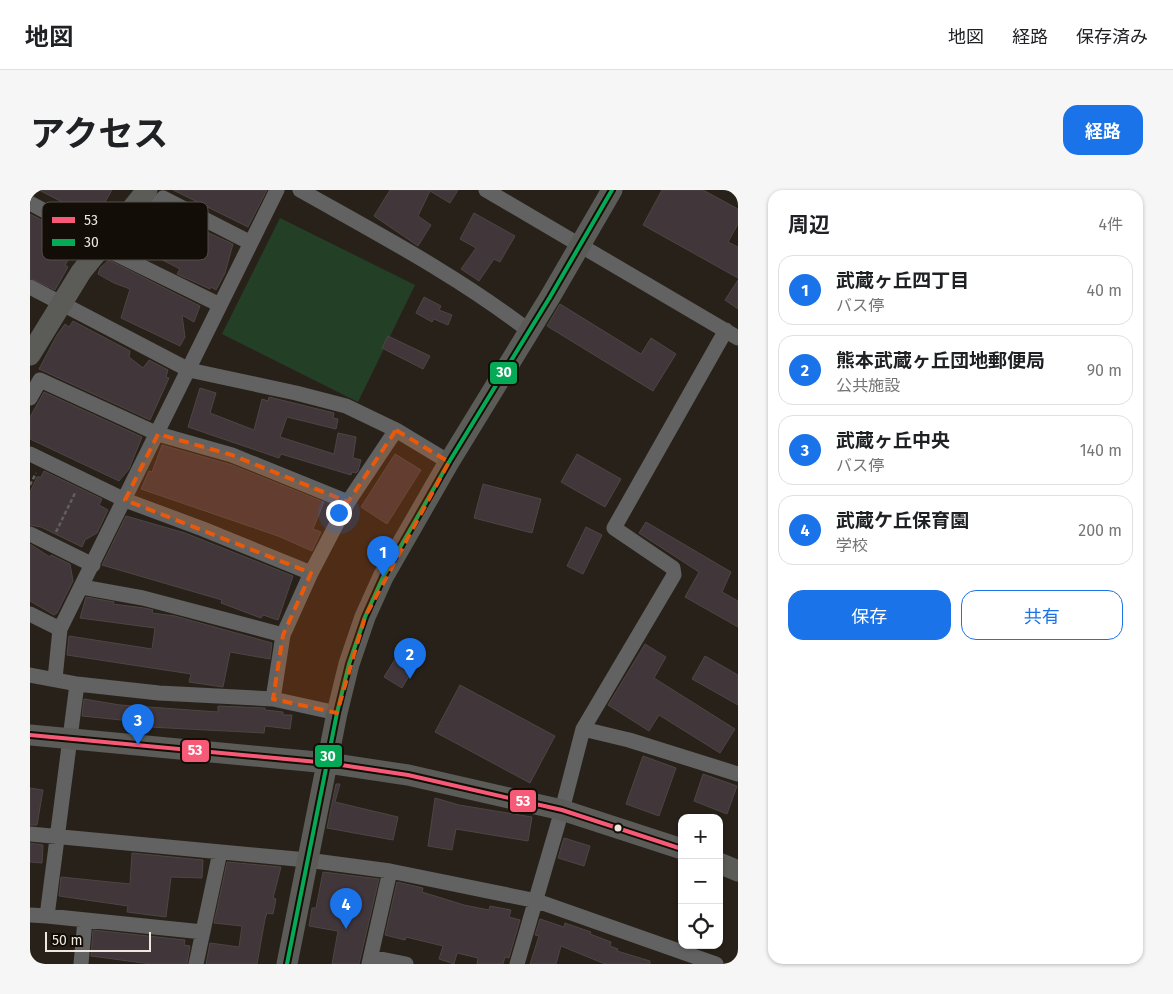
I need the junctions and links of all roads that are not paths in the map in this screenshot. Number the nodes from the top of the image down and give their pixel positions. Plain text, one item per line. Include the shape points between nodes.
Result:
1 (147, 190) edge
2 (277, 190) edge
3 (300, 190) edge
4 (486, 190) edge
5 (612, 190) edge
6 (137, 202) edge
7 (160, 202) edge
8 (171, 202) edge
9 (30, 203) edge
10 (42, 209) edge
11 (208, 221) edge
12 (249, 242) junction
13 (580, 244) junction
14 (92, 260) edge
15 (128, 260) edge
16 (30, 287) edge
17 (60, 303) junction
18 (220, 305) junction
19 (528, 331) junction
20 (732, 334) edge
21 (30, 355) edge
22 (189, 370) junction
23 (30, 398) edge
24 (396, 430) junction
25 (158, 434) junction
26 (30, 454) edge
27 (449, 462) junction
28 (125, 500) junction
29 (348, 502) junction
30 (30, 534) edge
31 (93, 565) junction
32 (311, 573) junction
33 (82, 587) junction
34 (30, 614) edge
35 (60, 629) junction
36 (283, 635) junction
37 (30, 675) edge
38 (55, 679) junction
39 (77, 684) junction
40 (273, 699) junction
41 (337, 713) junction
42 (583, 729) junction
43 (30, 735) edge
44 (70, 739) junction
45 (328, 763) junction
46 (738, 774) edge
47 (562, 810) junction
48 (30, 834) edge
49 (58, 836) junction
50 (678, 848) edge
51 (220, 852) junction
52 (307, 860) junction
53 (723, 865) edge
54 (390, 871) junction
55 (738, 871) edge
56 (537, 901) junction
57 (30, 915) edge
58 (47, 916) junction
59 (85, 920) junction
60 (203, 932) junction
61 (370, 960) edge
62 (698, 960) edge
63 (81, 964) edge
64 (196, 964) edge
65 (287, 964) edge
66 (406, 964) edge
67 (517, 964) edge
68 (716, 964) edge

1 - 6 street
2 - 12 street
3 - 19 street via 437,269 498,307
4 - 13 street
5 - 13 street
7 - 8 street via 163,198
9 - 10 street
11 - 12 street
12 - 18 street
13 - 19 street
13 - 20 street
14 - 17 street
15 - 18 street
16 - 17 street
17 - 21 street
17 - 22 street
18 - 22 street
19 - 27 street
20 - 42 street via 614,528 673,568 674,575
22 - 24 street via 346,406
22 - 25 street
23 - 25 street via 40,380
24 - 27 street
24 - 29 street
25 - 28 street
25 - 29 street via 232,455
26 - 28 street
27 - 41 street via 365,617
28 - 31 street
28 - 32 street
29 - 32 street
30 - 31 street
31 - 33 street
32 - 36 street
33 - 35 street
33 - 36 street via 143,598
34 - 35 street
35 - 38 street
36 - 40 street
37 - 38 street
38 - 39 street
39 - 40 street via 159,693
39 - 44 street
40 - 41 street
41 - 45 street
42 - 46 street
42 - 47 street
43 - 44 street
44 - 45 street
44 - 49 street
45 - 47 street via 408,775
45 - 52 street
47 - 50 street
47 - 56 street
48 - 49 street
49 - 51 street
49 - 58 street
51 - 52 street
51 - 60 street
52 - 54 street
52 - 65 street
53 - 55 street
54 - 56 street
54 - 61 street
56 - 62 street
56 - 67 street
57 - 58 street
58 - 59 street
59 - 60 street
59 - 63 street
60 - 64 street
61 - 66 street
62 - 68 street

